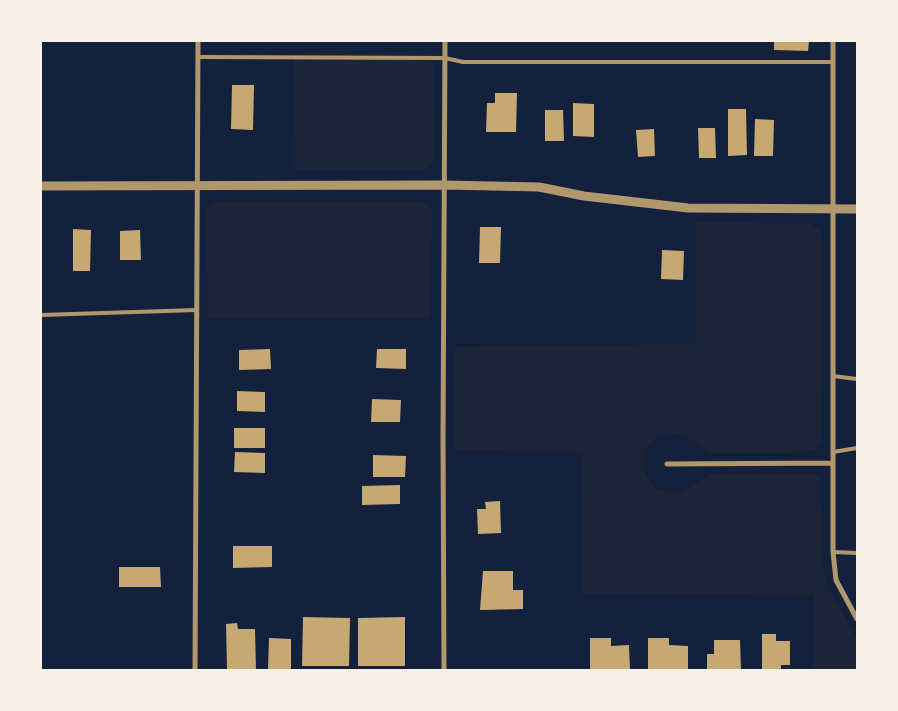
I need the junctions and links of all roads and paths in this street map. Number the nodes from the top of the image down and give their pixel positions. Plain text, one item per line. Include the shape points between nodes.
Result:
1 (198, 41) edge
2 (445, 41) edge
3 (833, 41) edge
4 (198, 57) junction
5 (445, 58) junction
6 (833, 62) junction
7 (197, 185) junction
8 (444, 185) junction
9 (41, 186) edge
10 (834, 209) junction
11 (857, 209) edge
12 (196, 310) junction
13 (41, 314) edge
14 (833, 376) junction
15 (857, 379) edge
16 (857, 448) edge
17 (833, 452) junction
18 (833, 463) junction
19 (667, 464) dead end
20 (833, 552) junction
21 (857, 553) edge
22 (857, 619) edge
23 (195, 670) edge
24 (444, 670) edge

1 - 4 street
2 - 5 street
3 - 6 street
4 - 5 lane
4 - 7 street
5 - 6 lane via 463,62
5 - 8 street
6 - 10 street
7 - 8 street
7 - 9 street
7 - 12 street
8 - 10 street via 539,187 584,196 688,208
8 - 24 street
10 - 11 street
10 - 14 street
12 - 13 lane
12 - 23 street
14 - 15 lane
14 - 17 street
16 - 17 lane
17 - 18 street
18 - 19 street
18 - 20 street
20 - 21 lane
20 - 22 street via 836,580

